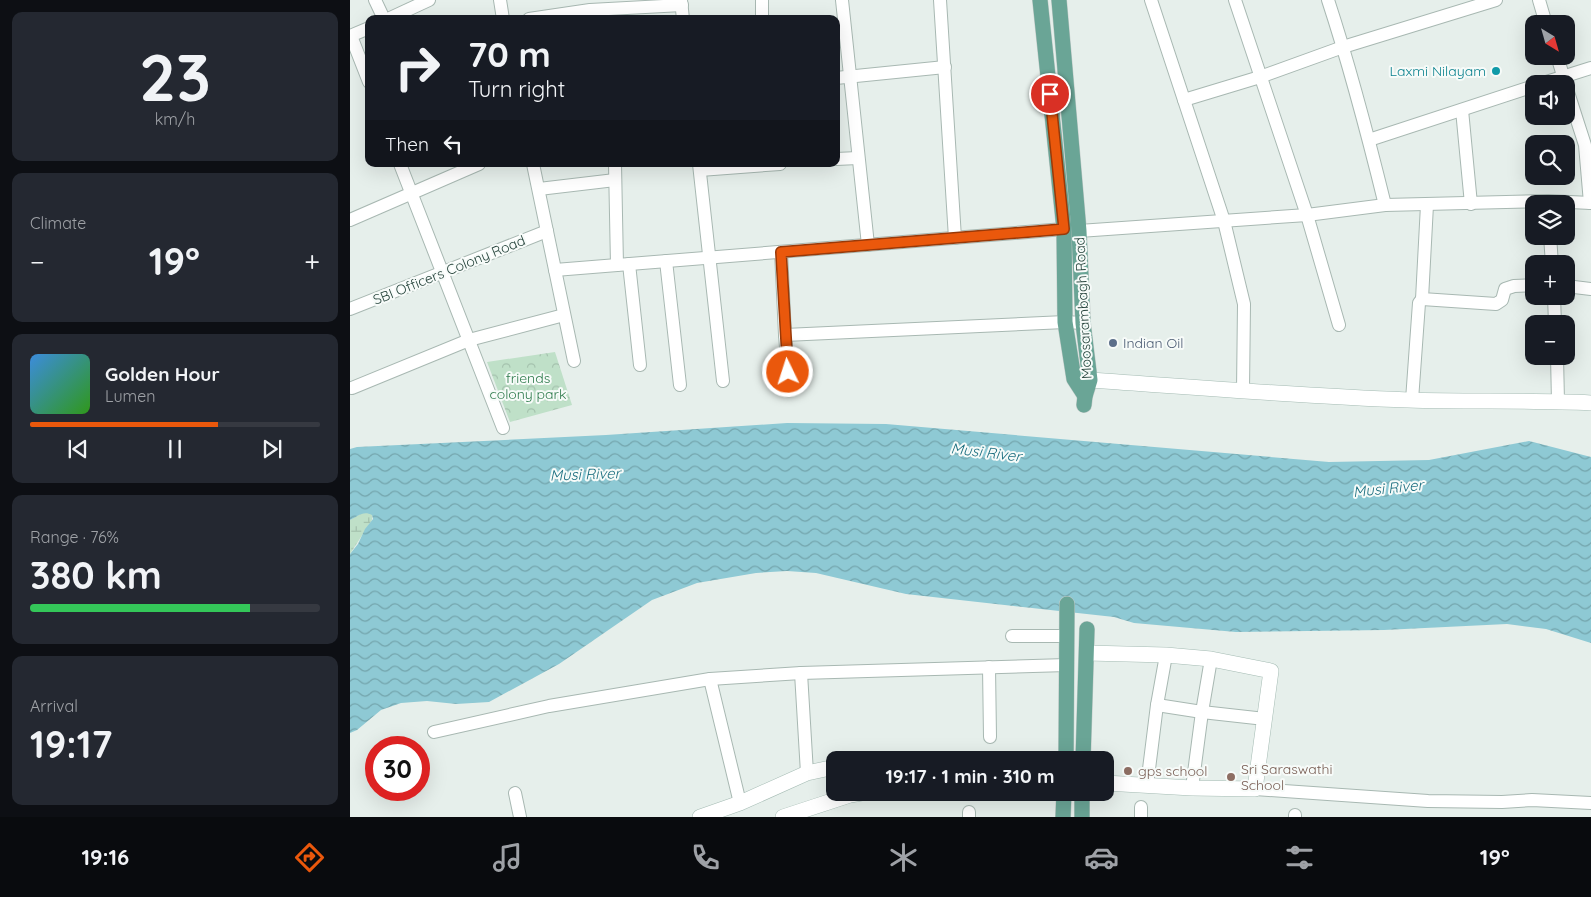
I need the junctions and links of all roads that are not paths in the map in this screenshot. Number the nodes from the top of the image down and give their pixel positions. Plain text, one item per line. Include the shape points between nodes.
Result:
1 (375, 0) edge
2 (428, 0) edge
3 (500, 0) edge
4 (762, 0) edge
5 (842, 0) edge
6 (940, 0) edge
7 (1040, 0) edge
8 (1059, 0) edge
9 (1152, 0) edge
10 (1234, 0) edge
11 (1328, 0) edge
12 (1539, 0) edge
13 (1491, 1) edge
14 (682, 2) edge
15 (590, 14) edge
16 (384, 15) edge
17 (395, 15) edge
18 (502, 15) edge
19 (683, 15) edge
20 (762, 15) edge
21 (1543, 15) edge
22 (365, 30) edge
23 (350, 36) edge
24 (1344, 47) junction
25 (945, 67) junction
26 (1591, 68) edge
27 (365, 72) edge
28 (849, 77) junction
29 (1260, 77) junction
30 (1575, 77) edge
31 (840, 78) edge
32 (1525, 89) edge
33 (1184, 100) junction
34 (1462, 110) junction
35 (1575, 114) edge
36 (1369, 140) junction
37 (858, 158) junction
38 (840, 160) edge
39 (401, 167) edge
40 (472, 167) edge
41 (534, 167) edge
42 (615, 167) edge
43 (699, 167) edge
44 (615, 180) junction
45 (539, 189) junction
46 (412, 193) junction
47 (1525, 203) edge
48 (1575, 203) edge
49 (1591, 203) edge
50 (1471, 204) junction
51 (1385, 205) junction
52 (1427, 205) junction
53 (1307, 215) junction
54 (350, 220) edge
55 (1224, 221) junction
56 (1072, 230) junction
57 (547, 231) junction
58 (955, 238) junction
59 (868, 245) junction
60 (781, 252) junction
61 (709, 258) junction
62 (666, 261) junction
63 (623, 265) junction
64 (555, 270) junction
65 (443, 272) junction
66 (1525, 285) edge
67 (1575, 287) edge
68 (1591, 289) edge
69 (1422, 299) junction
70 (350, 309) edge
71 (564, 315) junction
72 (1064, 322) junction
73 (1082, 323) junction
74 (1339, 325) dead end
75 (785, 335) junction
76 (469, 340) junction
77 (574, 361) dead end
78 (640, 364) dead end
79 (1557, 365) edge
80 (788, 372) dead end
81 (1074, 379) junction
82 (1090, 380) junction
83 (723, 381) dead end
84 (680, 385) dead end
85 (352, 388) dead end
86 (1243, 390) junction
87 (1412, 400) junction
88 (1558, 402) junction
89 (1591, 403) edge
90 (504, 428) dead end
91 (1067, 604) dead end
92 (1087, 629) dead end
93 (1012, 636) dead end
94 (1066, 636) junction
95 (1087, 653) junction
96 (1166, 655) junction
97 (1211, 659) junction
98 (1067, 665) junction
99 (989, 666) junction
100 (801, 673) junction
101 (710, 679) junction
102 (1157, 705) junction
103 (1202, 712) junction
104 (1265, 718) junction
105 (434, 732) dead end
106 (990, 737) dead end
107 (1066, 751) edge
108 (1083, 751) edge
109 (826, 769) edge
110 (807, 773) junction
111 (1114, 784) edge
112 (1147, 785) junction
113 (1192, 788) junction
114 (1256, 789) junction
115 (515, 793) dead end
116 (832, 801) edge
117 (1064, 801) edge
118 (1082, 801) edge
119 (740, 803) junction
120 (1591, 803) edge
121 (520, 817) edge
122 (700, 817) edge
123 (784, 817) edge
124 (1063, 817) edge
125 (1082, 817) edge

1 - 16 street
2 - 17 street
3 - 18 street
4 - 20 street
5 - 28 street
6 - 25 street
7 - 56 main road, Moosarambagh Road
8 - 56 main road, Moosarambagh Road
9 - 33 street
10 - 29 street
11 - 24 street
12 - 21 street
13 - 24 street
14 - 15 street
14 - 19 street
22 - 23 street
23 - 27 street
24 - 29 street
24 - 36 street
25 - 28 street
25 - 58 street
26 - 30 street
28 - 31 street
28 - 37 street
29 - 33 street
29 - 53 street
32 - 34 street
33 - 55 street
34 - 36 street
34 - 50 street
35 - 49 street via 1585,145
36 - 51 street
37 - 38 street
37 - 59 street
39 - 46 street
40 - 46 street
41 - 45 street
42 - 44 street
43 - 61 street
44 - 45 street
44 - 63 street
45 - 57 street
46 - 54 street
46 - 65 street
47 - 50 street
48 - 49 street
50 - 52 street
51 - 52 street
51 - 53 street
52 - 69 street
53 - 55 street
53 - 74 street
55 - 56 street
55 - 86 street via 1244,304
56 - 58 street
56 - 72 main road, Moosarambagh Road
56 - 73 main road, Moosarambagh Road
57 - 64 street
57 - 65 street, SBI Officers Colony Road
58 - 59 street
59 - 60 street
60 - 61 street
60 - 75 street
61 - 62 street
61 - 83 street
62 - 63 street
62 - 84 street
63 - 64 street
63 - 78 street
64 - 71 street
65 - 70 street, SBI Officers Colony Road
65 - 76 street
66 - 69 street via 1505,289 1502,300 1496,304
67 - 68 street
69 - 87 street via 1419,302
71 - 76 street
71 - 77 street
72 - 73 street
72 - 75 street
72 - 81 main road, Moosarambagh Road
73 - 82 main road, Moosarambagh Road
75 - 80 street
76 - 85 street
76 - 90 street
79 - 88 street
81 - 82 street
81 - 82 main road, Moosarambagh Road via 1084,400
82 - 86 street
86 - 87 street
87 - 88 street
88 - 89 street
91 - 94 main road
92 - 95 main road
93 - 94 street
94 - 98 main road
95 - 96 street
95 - 108 main road
96 - 97 street
96 - 102 street
97 - 103 street
97 - 104 street via 1271,671
98 - 99 street
98 - 107 main road
99 - 100 street
99 - 106 street
100 - 101 street
100 - 110 street
101 - 105 street via 549,706
101 - 119 street
102 - 103 street
102 - 112 street
103 - 104 street
103 - 113 street
104 - 114 street
109 - 110 street
110 - 119 street
111 - 112 street
112 - 113 street
113 - 114 street
114 - 120 street via 1428,801
115 - 121 street
116 - 123 street
117 - 124 main road
118 - 125 main road
119 - 122 street

